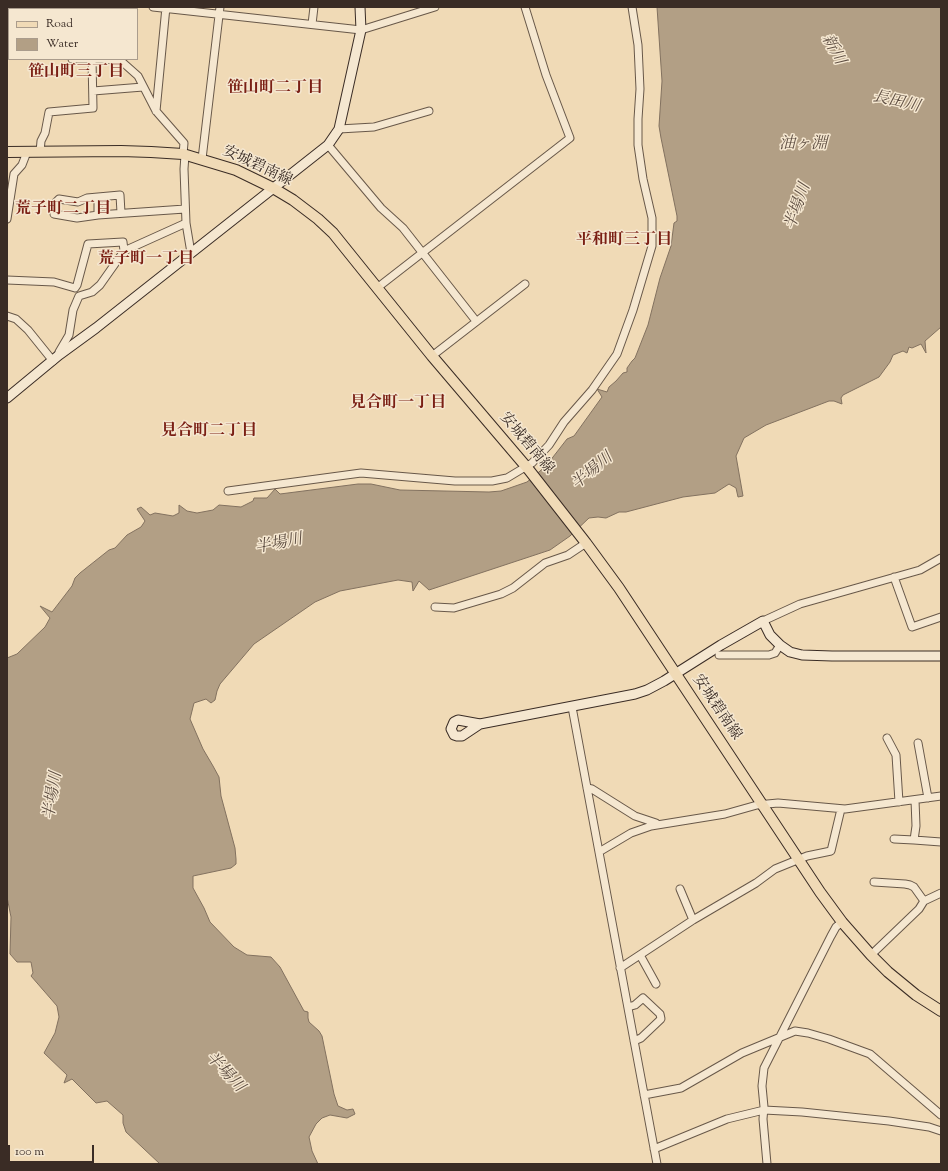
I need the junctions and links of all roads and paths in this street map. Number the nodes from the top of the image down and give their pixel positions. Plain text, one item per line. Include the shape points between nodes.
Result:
1 (154, 7) edge
2 (314, 7) edge
3 (360, 7) edge
4 (435, 7) edge
5 (525, 7) edge
6 (632, 7) edge
7 (166, 8) edge
8 (219, 10) edge
9 (312, 24) junction
10 (361, 30) junction
11 (93, 60) edge
12 (120, 60) edge
13 (144, 87) junction
14 (93, 91) junction
15 (156, 111) junction
16 (429, 111) dead end
17 (339, 129) junction
18 (328, 145) junction
19 (7, 152) edge
20 (27, 152) junction
21 (40, 152) junction
22 (184, 155) junction
23 (202, 159) junction
24 (273, 188) junction
25 (98, 198) junction
26 (8, 209) edge
27 (185, 209) junction
28 (121, 214) junction
29 (98, 215) junction
30 (7, 220) edge
31 (186, 224) junction
32 (124, 251) junction
33 (191, 253) junction
34 (421, 253) junction
35 (7, 280) edge
36 (525, 284) dead end
37 (377, 288) junction
38 (7, 316) edge
39 (476, 321) junction
40 (432, 356) junction
41 (56, 358) junction
42 (7, 398) edge
43 (527, 469) junction
44 (228, 491) dead end
45 (586, 543) junction
46 (941, 558) edge
47 (894, 577) junction
48 (435, 607) dead end
49 (941, 617) edge
50 (763, 621) junction
51 (780, 645) junction
52 (719, 655) dead end
53 (941, 656) edge
54 (675, 674) junction
55 (572, 707) junction
56 (480, 724) dead end
57 (887, 738) dead end
58 (918, 743) dead end
59 (587, 788) junction
60 (941, 796) edge
61 (928, 798) junction
62 (915, 800) junction
63 (899, 802) junction
64 (762, 804) junction
65 (841, 809) junction
66 (659, 824) junction
67 (894, 839) dead end
68 (914, 840) junction
69 (941, 842) edge
70 (599, 852) junction
71 (799, 860) junction
72 (874, 882) dead end
73 (680, 889) dead end
74 (941, 893) edge
75 (924, 901) junction
76 (693, 920) junction
77 (842, 922) junction
78 (640, 955) junction
79 (871, 955) junction
80 (620, 968) junction
81 (656, 984) dead end
82 (628, 1007) junction
83 (941, 1011) edge
84 (780, 1037) junction
85 (634, 1041) junction
86 (644, 1095) junction
87 (764, 1110) junction
88 (941, 1115) edge
89 (941, 1131) edge
90 (654, 1149) junction
91 (657, 1164) edge
92 (767, 1164) edge

1 - 7 street
2 - 9 street
3 - 10 street
4 - 10 street
5 - 34 street via 546,75 570,138
6 - 43 street via 638,46 640,89 638,145 652,218 652,246 634,310 617,354 592,390
7 - 8 street
7 - 15 street
8 - 9 street
8 - 23 street
9 - 10 street
10 - 17 street
11 - 14 street
12 - 13 street via 138,76
13 - 14 street
13 - 15 street
14 - 21 street via 92,108 49,112
15 - 22 street via 184,143
16 - 17 street via 374,127
17 - 18 street
18 - 24 street
18 - 34 street via 381,208 403,228
19 - 20 main road, 安城碧南線
20 - 21 main road, 安城碧南線
20 - 26 street via 22,165 14,174
21 - 22 main road, 安城碧南線 via 128,151
22 - 23 main road, 安城碧南線
22 - 27 street
23 - 24 main road, 安城碧南線 via 236,170
24 - 33 street
24 - 37 main road, 安城碧南線 via 323,224
25 - 28 street via 120,195
25 - 29 street
25 - 29 street via 87,198 78,202 58,199 54,214 77,218
26 - 30 street
27 - 28 street
27 - 31 street
28 - 29 street
31 - 32 street
31 - 33 street
32 - 35 street via 123,242 88,244 76,288 54,282
32 - 41 street via 100,285 92,292 79,296 73,310 69,335
33 - 41 street
34 - 37 street
34 - 39 street
36 - 39 street
37 - 40 main road, 安城碧南線
38 - 41 street via 16,319
39 - 40 street
40 - 43 main road, 安城碧南線
41 - 42 street
43 - 44 street via 507,478 492,481 455,481 361,473
43 - 45 main road, 安城碧南線
45 - 48 street via 568,555 546,563 501,594 454,608
45 - 54 main road, 安城碧南線 via 619,588
46 - 47 street via 920,570
47 - 49 street via 912,627
47 - 50 street via 800,604
50 - 51 street via 770,635
50 - 54 street
51 - 52 street via 772,655
51 - 53 street via 790,652 802,655
54 - 55 street via 635,694
54 - 64 main road, 安城碧南線
55 - 56 street
55 - 59 street
57 - 63 street via 896,755
58 - 61 street
59 - 66 street via 635,816
59 - 70 street
60 - 61 street
61 - 62 street
62 - 63 street
62 - 68 street
63 - 65 street
64 - 65 street via 778,802
64 - 66 street via 730,813
64 - 71 main road, 安城碧南線
65 - 71 street via 831,851
66 - 70 street via 637,830
67 - 68 street
68 - 69 street
70 - 80 street
71 - 76 street via 775,869
71 - 77 main road, 安城碧南線
72 - 75 street via 910,885
73 - 76 street
74 - 75 street
75 - 79 street via 919,909
76 - 78 street
77 - 79 main road, 安城碧南線
77 - 84 street via 830,936
78 - 80 street
78 - 81 street
79 - 83 main road, 安城碧南線 via 916,995
80 - 82 street
82 - 85 street
82 - 85 street via 636,1005 643,998 660,1014 661,1019 641,1038
84 - 86 street via 742,1053 681,1088
84 - 87 street via 763,1074
84 - 88 street via 795,1031 808,1033 870,1054
85 - 86 street
86 - 90 street
87 - 89 street via 889,1121
87 - 90 street via 727,1119
87 - 92 street
90 - 91 street

